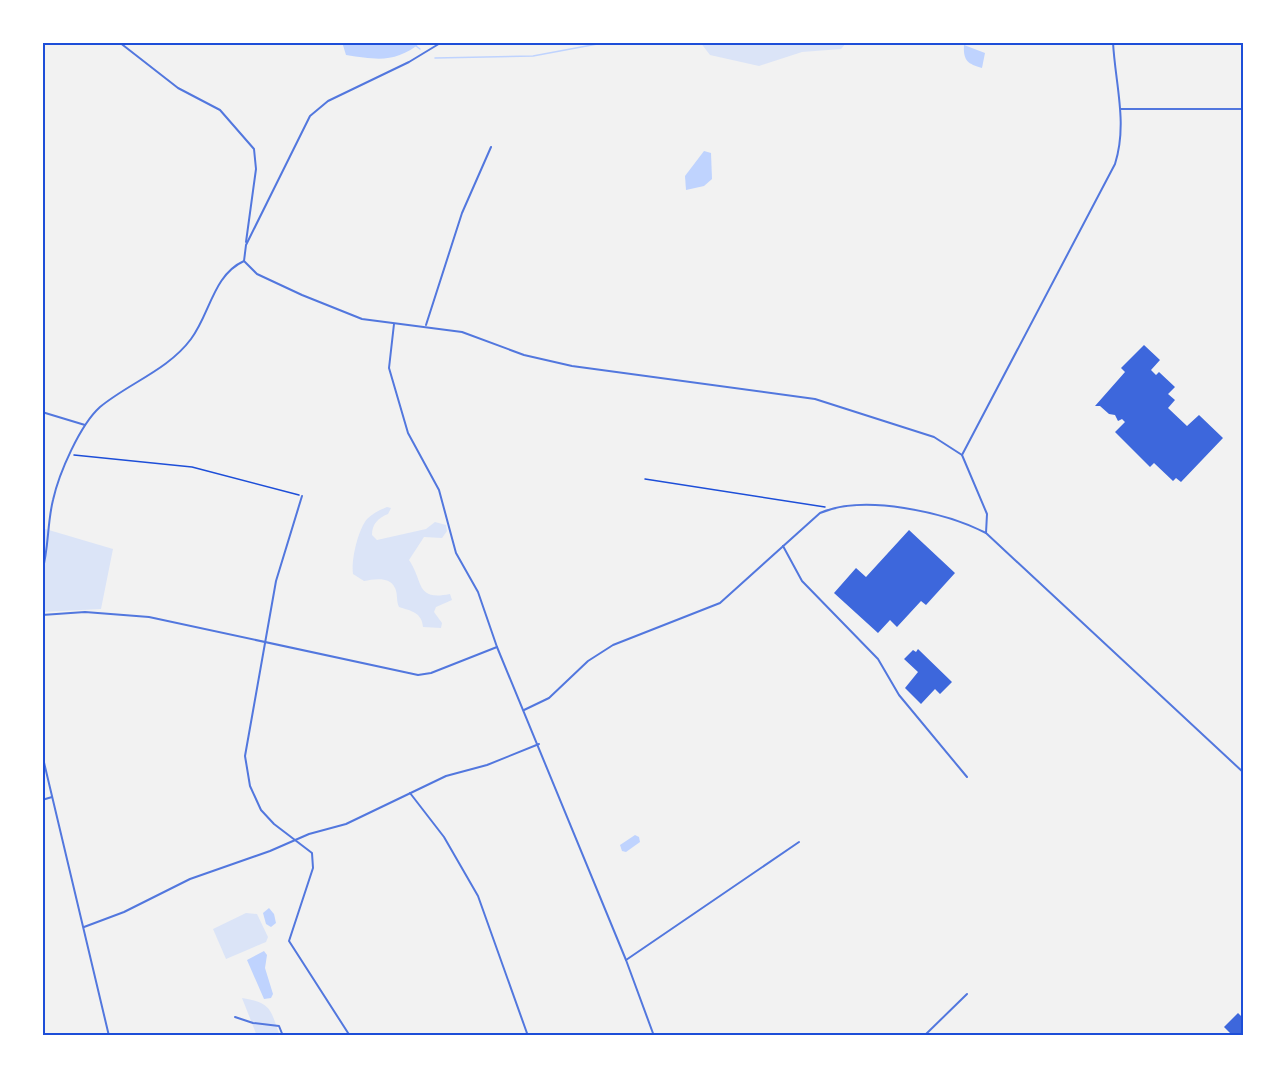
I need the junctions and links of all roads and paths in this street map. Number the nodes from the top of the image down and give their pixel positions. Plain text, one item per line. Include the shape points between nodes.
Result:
1 (119, 42) edge
2 (442, 42) edge
3 (1113, 42) edge
4 (1121, 109) junction
5 (1244, 109) edge
6 (491, 147) dead end
7 (246, 245) junction
8 (244, 261) junction
9 (394, 324) junction
10 (426, 326) junction
11 (42, 412) edge
12 (85, 425) junction
13 (70, 455) junction
14 (962, 455) junction
15 (645, 479) dead end
16 (302, 496) joint
17 (832, 508) junction
18 (986, 533) junction
19 (783, 546) junction
20 (42, 572) edge
21 (42, 615) edge
22 (265, 641) junction
23 (497, 647) junction
24 (524, 710) junction
25 (539, 744) junction
26 (42, 754) edge
27 (1244, 773) edge
28 (967, 777) dead end
29 (410, 793) junction
30 (52, 797) junction
31 (42, 800) edge
32 (296, 840) junction
33 (800, 842) dead end
34 (84, 927) junction
35 (626, 960) junction
36 (967, 994) dead end
37 (235, 1017) dead end
38 (109, 1036) edge
39 (283, 1036) edge
40 (350, 1036) edge
41 (528, 1036) edge
42 (654, 1036) edge
43 (924, 1036) edge

1 - 7 street via 178,88 220,110 254,149 256,169
2 - 7 street via 328,101 310,116
3 - 4 street
4 - 5 street
4 - 14 street via 1121,146 1115,164
6 - 10 street via 462,213
7 - 8 street
8 - 9 street via 257,274 324,305 362,319
8 - 12 street via 222,278 198,328 181,351 100,407
9 - 10 street
9 - 23 street via 389,368 408,434 439,490 456,553 478,592
10 - 14 street via 462,332 524,355 572,366 815,399 934,437
11 - 12 street
12 - 13 street
13 - 16 path via 192,467
13 - 20 street via 53,499
14 - 18 street via 987,514
15 - 17 path
16 - 22 street via 283,553
17 - 18 street via 860,506 946,516
17 - 19 street via 820,513
18 - 27 street
19 - 24 street via 720,603 613,645 588,661 549,698
19 - 28 street via 802,581 878,659 899,695
21 - 22 street via 85,612 149,617
22 - 23 street via 418,675 430,674
22 - 32 street via 247,740 246,774 261,810
23 - 24 street
24 - 25 street
25 - 29 street via 446,776
25 - 35 street
26 - 30 street
29 - 32 street via 346,824
29 - 41 street via 444,837 478,896
30 - 31 street
30 - 34 street
32 - 34 street via 190,879
32 - 40 street via 312,853 313,868 289,941
33 - 35 street
34 - 38 street
35 - 42 street
36 - 43 street
37 - 39 street via 279,1026

